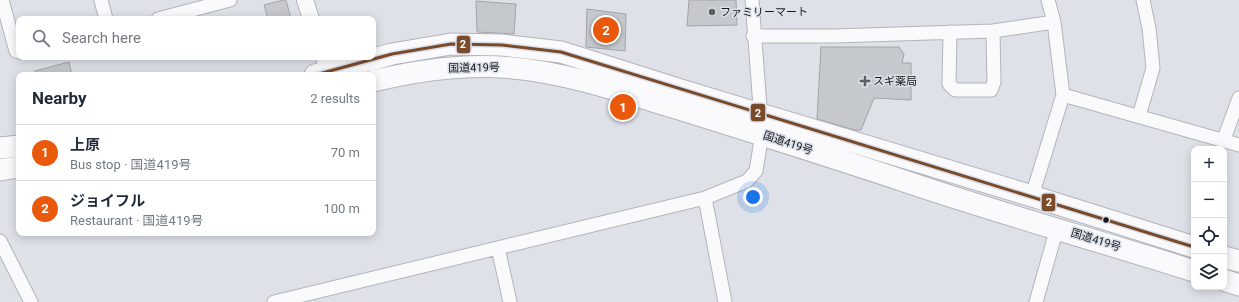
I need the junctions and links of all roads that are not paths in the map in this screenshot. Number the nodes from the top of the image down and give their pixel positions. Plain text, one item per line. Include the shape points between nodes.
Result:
1 (2, 0) edge
2 (101, 0) edge
3 (230, 0) edge
4 (305, 0) edge
5 (752, 0) edge
6 (1048, 0) edge
7 (1143, 0) edge
8 (202, 3) edge
9 (105, 16) edge
10 (166, 16) edge
11 (310, 16) edge
12 (1054, 22) junction
13 (993, 31) junction
14 (950, 32) junction
15 (753, 36) junction
16 (16, 51) edge
17 (376, 58) edge
18 (366, 60) edge
19 (324, 70) edge
20 (376, 80) edge
21 (1064, 95) junction
22 (1239, 98) edge
23 (759, 112) junction
24 (1140, 116) junction
25 (762, 134) junction
26 (1224, 139) junction
27 (1239, 145) edge
28 (16, 146) edge
29 (0, 148) edge
30 (16, 167) edge
31 (0, 170) edge
32 (1032, 196) junction
33 (705, 198) junction
34 (1057, 228) junction
35 (0, 241) edge
36 (1191, 246) edge
37 (498, 248) junction
38 (1227, 258) edge
39 (1239, 261) edge
40 (1191, 270) edge
41 (1227, 281) edge
42 (1239, 285) edge
43 (31, 302) edge
44 (274, 302) edge
45 (510, 302) edge
46 (725, 302) edge
47 (1036, 302) edge

1 - 16 street
2 - 9 street
3 - 8 street
4 - 11 street
5 - 15 street
6 - 12 street
7 - 24 street via 1153,68
8 - 10 street
12 - 13 street
12 - 21 street
13 - 14 street
13 - 14 street via 994,82 991,90 955,90 949,84
14 - 15 street
15 - 23 street
17 - 23 highway, 国道419号 via 444,45 502,45 561,52
18 - 19 highway, 国道419号
20 - 25 highway, 国道419号 via 418,70 513,68 618,90
21 - 24 street
21 - 32 street
22 - 26 street
23 - 25 street
23 - 32 highway, 国道419号
24 - 26 street
25 - 33 street via 756,171 747,181
25 - 34 highway, 国道419号 via 928,189
26 - 27 street
28 - 29 highway
30 - 31 highway
32 - 36 highway, 国道419号
33 - 37 street
33 - 46 street
34 - 40 highway, 国道419号
34 - 47 street
35 - 43 street
37 - 44 street
37 - 45 street
38 - 39 highway
41 - 42 highway

